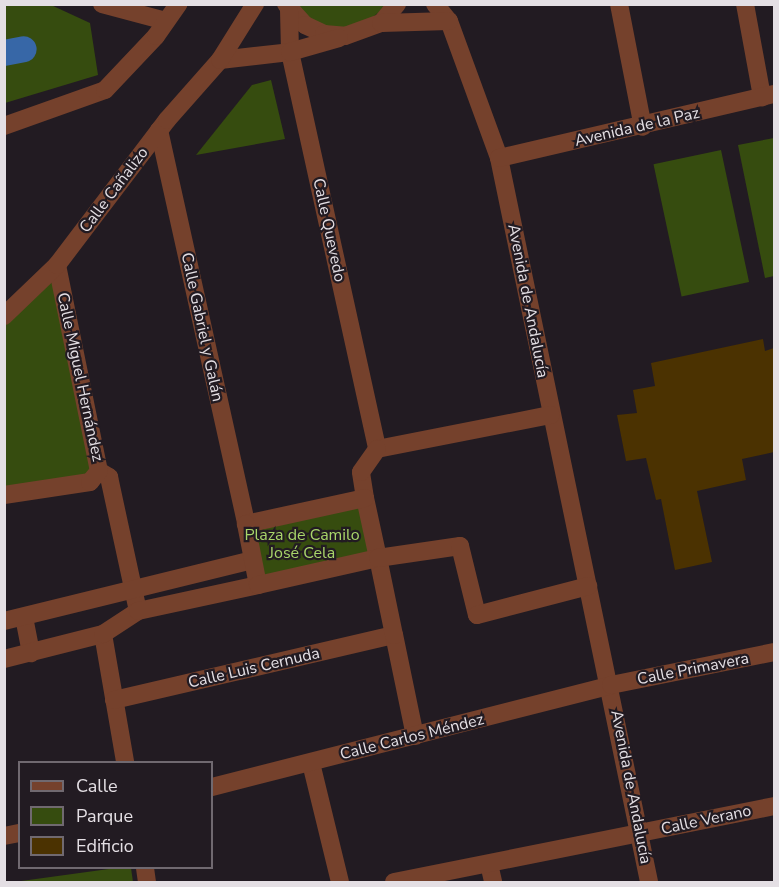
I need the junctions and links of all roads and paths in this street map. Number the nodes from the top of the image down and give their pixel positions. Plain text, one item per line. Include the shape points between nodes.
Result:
1 (102, 4) edge
2 (178, 4) edge
3 (255, 4) edge
4 (397, 4) edge
5 (435, 4) edge
6 (619, 4) edge
7 (745, 4) edge
8 (288, 7) edge
9 (166, 21) junction
10 (449, 21) junction
11 (381, 23) junction
12 (345, 36) junction
13 (290, 52) junction
14 (220, 60) junction
15 (768, 96) edge
16 (4, 126) edge
17 (643, 127) junction
18 (159, 130) junction
19 (499, 158) junction
20 (57, 265) junction
21 (4, 316) edge
22 (550, 415) junction
23 (377, 449) junction
24 (99, 471) junction
25 (4, 495) edge
26 (365, 498) junction
27 (246, 524) junction
28 (378, 558) junction
29 (253, 560) junction
30 (258, 585) junction
31 (588, 586) junction
32 (135, 588) junction
33 (138, 611) junction
34 (24, 616) junction
35 (4, 621) edge
36 (103, 634) junction
37 (394, 635) junction
38 (774, 652) edge
39 (31, 653) junction
40 (4, 659) edge
41 (611, 685) junction
42 (114, 700) junction
43 (415, 736) junction
44 (125, 761) edge
45 (311, 763) junction
46 (213, 788) edge
47 (774, 806) edge
48 (638, 834) junction
49 (489, 864) junction
50 (340, 882) edge
51 (394, 882) edge
52 (493, 882) edge
53 (649, 882) edge

1 - 9 street
2 - 9 street
3 - 14 street, Calle Cañalizo
4 - 11 street
5 - 10 street, Avenida de Andalucía
6 - 17 street
7 - 15 street
8 - 12 street via 305,25 324,34
8 - 13 street, Calle Quevedo
9 - 16 street via 105,90
10 - 11 street
10 - 19 street, Avenida de Andalucía
11 - 12 street
12 - 13 street
13 - 14 street
13 - 23 street, Calle Quevedo
14 - 18 street, Calle Cañalizo
15 - 17 street, Avenida de la Paz
17 - 19 street, Avenida de la Paz
18 - 20 street, Calle Cañalizo
18 - 27 street, Calle Gabriel y Galán
19 - 22 street, Avenida de Andalucía
20 - 21 street, Calle Cañalizo
20 - 24 street, Calle Miguel Hernández
22 - 23 street
22 - 31 street, Avenida de Andalucía
23 - 26 street via 361,472
24 - 25 street via 90,482
24 - 32 street, Calle Miguel Hernández via 109,477
26 - 27 street
26 - 28 street
27 - 29 street
28 - 30 street
28 - 31 street via 460,546 477,615
28 - 37 street
29 - 30 street
29 - 32 street
30 - 33 street
31 - 41 street, Avenida de Andalucía
32 - 33 street, Calle Miguel Hernández
32 - 34 street
33 - 36 street
34 - 35 street
34 - 39 street
36 - 39 street
36 - 42 street
37 - 42 street, Calle Luis Cernuda
37 - 43 street
38 - 41 street, Calle Primavera
39 - 40 street
41 - 43 street, Calle Carlos Méndez
41 - 48 street, Avenida de Andalucía
42 - 44 street
43 - 45 street, Calle Carlos Méndez
45 - 46 street, Calle Carlos Méndez
45 - 50 street
47 - 48 street, Calle Verano
48 - 49 street, Calle Verano
48 - 53 street, Avenida de Andalucía
49 - 51 street, Calle Verano
49 - 52 street

